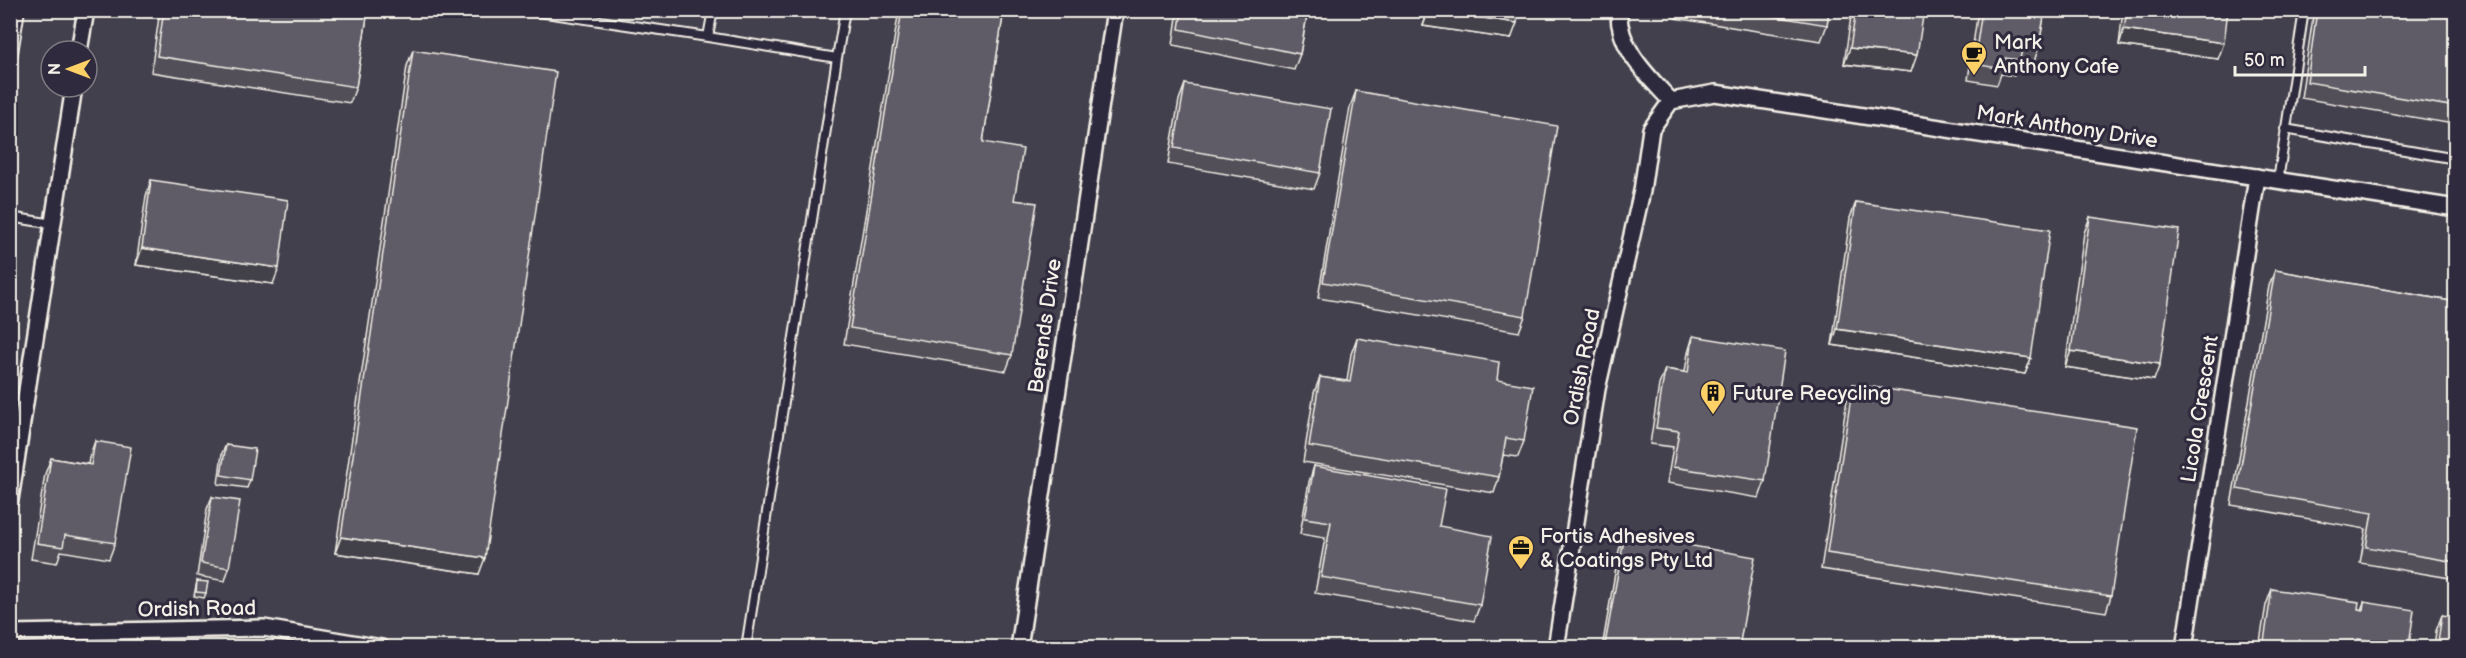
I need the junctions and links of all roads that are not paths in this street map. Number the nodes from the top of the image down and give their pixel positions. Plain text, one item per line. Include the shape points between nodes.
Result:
1 (20, 10) edge
2 (86, 10) edge
3 (525, 10) edge
4 (712, 10) edge
5 (845, 10) edge
6 (1115, 10) edge
7 (1619, 10) edge
8 (2304, 10) edge
9 (708, 38) junction
10 (81, 39) edge
11 (837, 58) junction
12 (10, 72) edge
13 (72, 99) edge
14 (1671, 102) junction
15 (2285, 129) junction
16 (2456, 159) edge
17 (2257, 177) junction
18 (2278, 181) junction
19 (2456, 208) edge
20 (10, 217) edge
21 (53, 224) junction
22 (15, 441) edge
23 (10, 500) edge
24 (10, 633) edge
25 (382, 648) edge
26 (746, 648) edge
27 (1019, 648) edge
28 (1556, 648) edge
29 (2184, 648) edge

1 - 12 lane
2 - 10 street
3 - 9 lane
4 - 9 lane
5 - 11 lane
6 - 27 street, Berends Drive
7 - 14 street via 1623,39 1632,56
8 - 15 lane
9 - 11 lane
11 - 26 lane
13 - 21 street
14 - 17 street, Mark Anthony Drive via 1715,93
14 - 28 street, Ordish Road via 1651,129 1642,191 1597,389
15 - 16 lane
15 - 18 lane
17 - 18 street, Mark Anthony Drive
17 - 29 street, Licola Crescent
18 - 19 street, Mark Anthony Drive
20 - 21 lane
21 - 22 street
22 - 23 street
24 - 25 street, Ordish Road via 264,628

